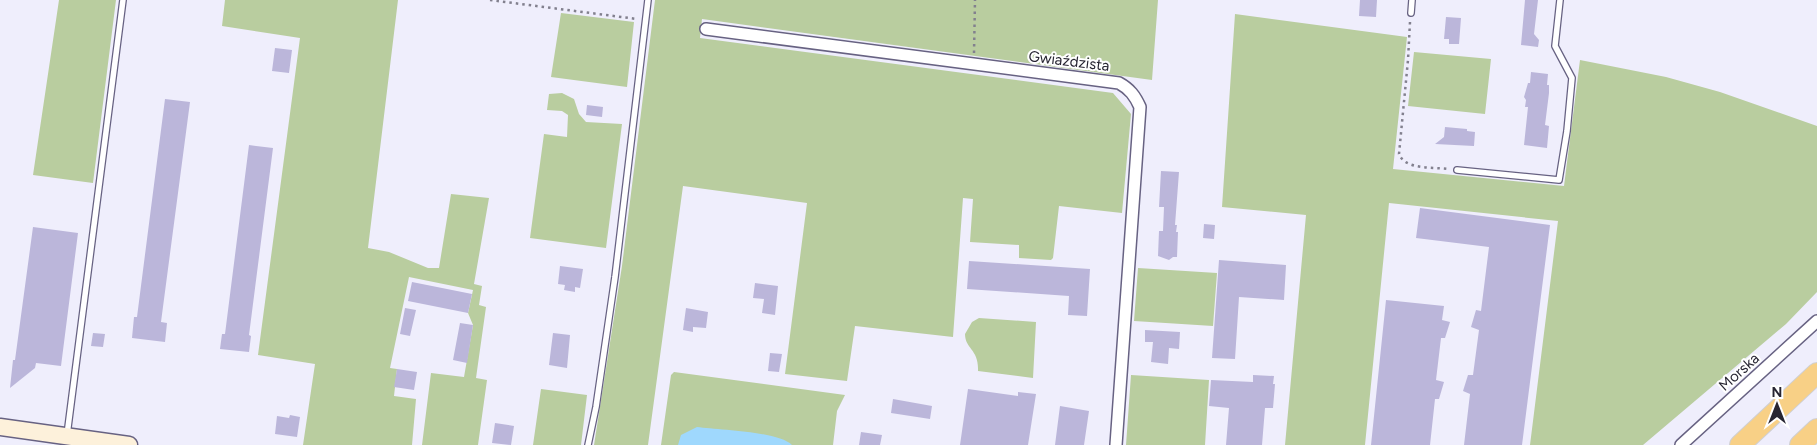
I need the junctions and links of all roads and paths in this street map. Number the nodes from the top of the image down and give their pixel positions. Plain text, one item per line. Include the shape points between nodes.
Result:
1 (123, 0) edge
2 (490, 0) edge
3 (648, 0) edge
4 (975, 0) edge
5 (1412, 0) edge
6 (1560, 0) edge
7 (1411, 13) joint
8 (646, 20) junction
9 (706, 29) dead end
10 (974, 64) junction
11 (1457, 170) joint
12 (1817, 321) edge
13 (1817, 373) edge
14 (0, 428) edge
15 (1817, 429) edge
16 (66, 437) junction
17 (129, 445) edge
18 (588, 445) edge
19 (1116, 445) edge
20 (1681, 445) edge
21 (1740, 445) edge
22 (1800, 445) edge

1 - 16 lane
2 - 8 path
3 - 8 lane
4 - 10 path
5 - 7 lane
6 - 11 lane via 1555,46 1572,78 1560,180
7 - 11 path via 1399,154 1408,165
8 - 18 lane via 615,277
9 - 10 street, Gwiaździsta
10 - 19 street, Gwiaździsta via 1119,83 1135,97 1140,107
12 - 20 street, Morska
13 - 21 highway
14 - 16 street
15 - 22 highway
16 - 17 street

